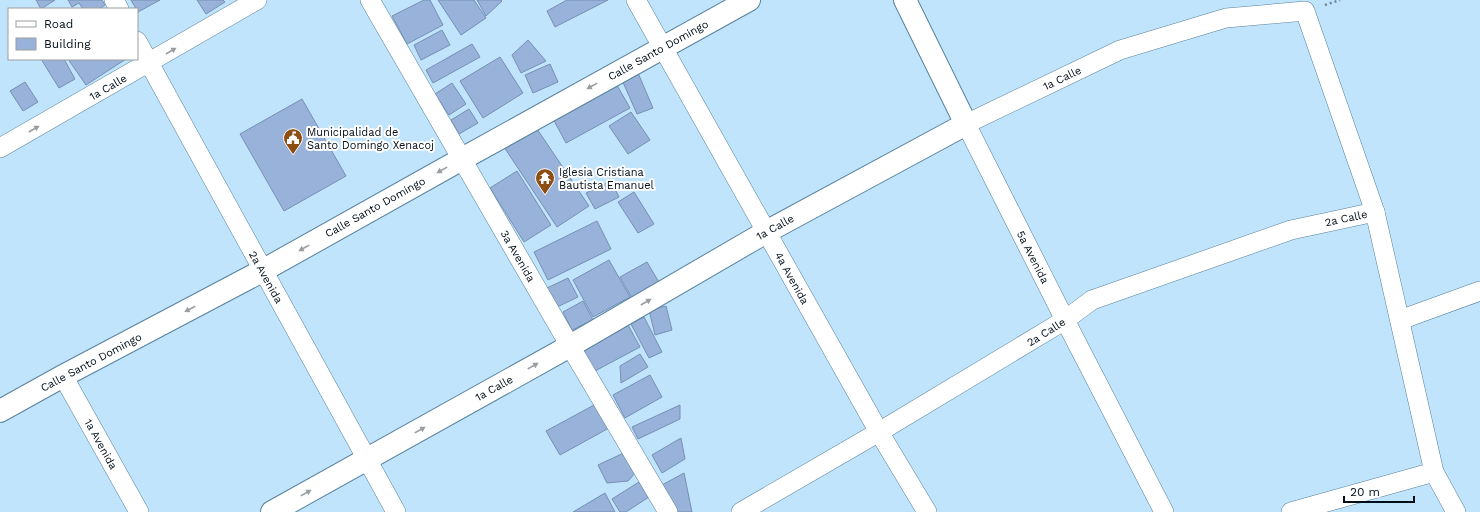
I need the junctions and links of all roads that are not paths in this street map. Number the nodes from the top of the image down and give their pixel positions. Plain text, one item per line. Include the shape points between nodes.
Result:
1 (257, 0) edge
2 (370, 0) edge
3 (636, 0) edge
4 (749, 0) edge
5 (905, 0) edge
6 (138, 43) edge
7 (662, 48) junction
8 (150, 63) junction
9 (966, 124) junction
10 (0, 148) edge
11 (462, 159) junction
12 (1375, 212) junction
13 (766, 232) junction
14 (262, 271) junction
15 (1480, 291) edge
16 (1065, 320) junction
17 (1400, 320) junction
18 (570, 346) junction
19 (63, 376) junction
20 (0, 411) edge
21 (879, 432) junction
22 (367, 459) junction
23 (1434, 472) junction
24 (139, 512) edge
25 (272, 512) edge
26 (396, 512) edge
27 (668, 512) edge
28 (741, 512) edge
29 (927, 512) edge
30 (1164, 512) edge
31 (1290, 512) edge
32 (1456, 512) edge

8 -> 1 street, 1a Calle
2 - 11 street, 3a Avenida
3 - 7 street, 4a Avenida
4 - 7 main road, Calle Santo Domingo
5 - 9 main road, 5a Avenida
6 - 8 street, 2a Avenida
7 -> 11 main road, Calle Santo Domingo
7 - 13 street, 4a Avenida
10 -> 8 street, 1a Calle
8 - 14 street, 2a Avenida
9 - 12 street, 1a Calle via 1120,50 1226,18 1305,11
9 - 13 main road, 1a Calle
9 - 16 street, 5a Avenida
11 -> 14 main road, Calle Santo Domingo
11 - 18 street, 3a Avenida
12 - 16 street, 2a Calle via 1291,230 1092,300
12 - 17 street
18 -> 13 main road, 1a Calle
13 - 21 street, 4a Avenida
14 -> 19 main road, Calle Santo Domingo
14 - 22 street, 2a Avenida
15 - 17 street
16 - 21 street, 2a Calle
16 - 30 street, 5a Avenida
17 - 23 street
22 -> 18 main road, 1a Calle
18 - 27 street, 3a Avenida
19 - 20 main road, Calle Santo Domingo
19 - 24 street, 1a Avenida
21 - 28 street, 2a Calle
21 - 29 street, 4a Avenida
25 -> 22 main road, 1a Calle
22 - 26 street, 2a Avenida
23 - 31 street
23 - 32 street

